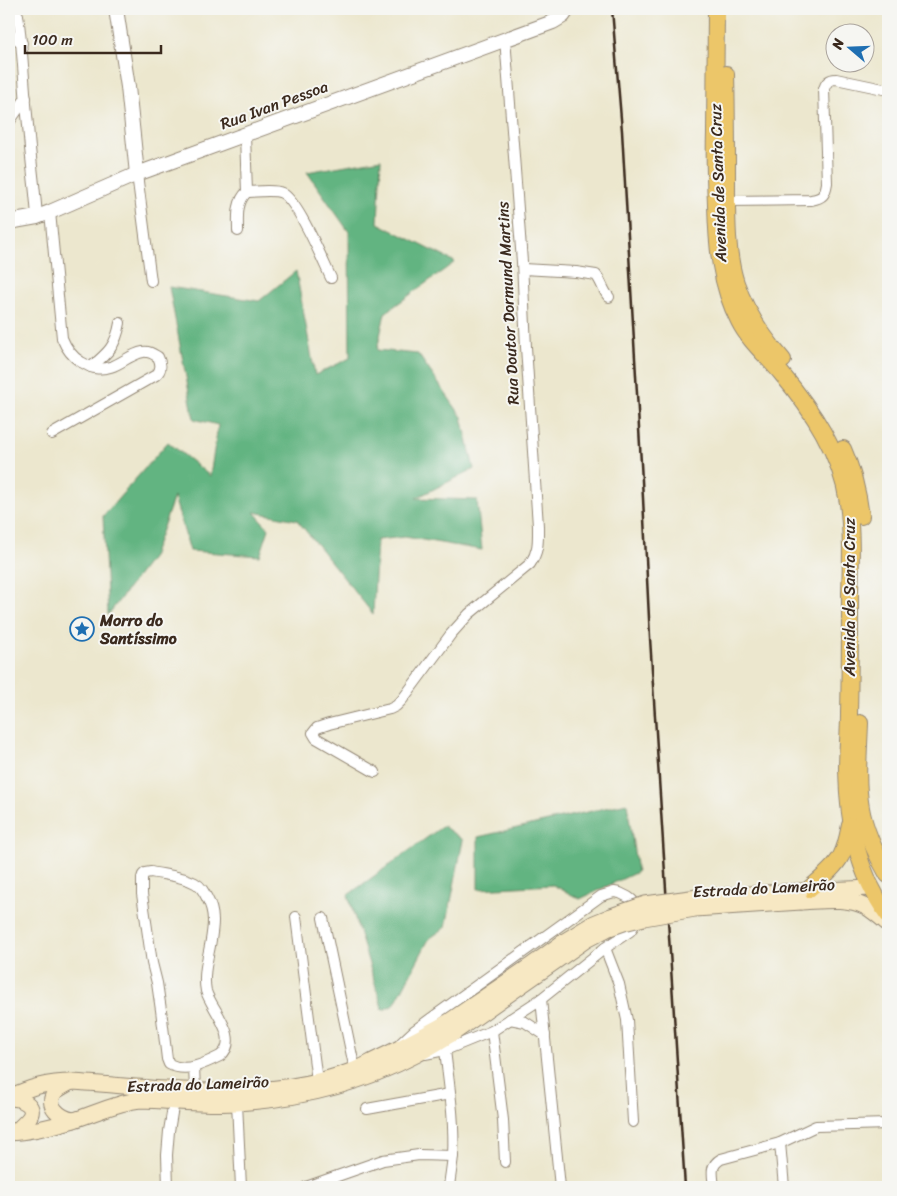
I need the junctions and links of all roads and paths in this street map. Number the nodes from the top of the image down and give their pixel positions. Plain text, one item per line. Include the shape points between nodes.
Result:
1 (116, 9) edge
2 (568, 9) edge
3 (716, 9) edge
4 (727, 9) edge
5 (18, 15) dead end
6 (9, 34) edge
7 (505, 38) junction
8 (22, 43) junction
9 (888, 90) edge
10 (26, 98) junction
11 (9, 122) edge
12 (245, 135) junction
13 (137, 174) junction
14 (247, 192) junction
15 (727, 201) junction
16 (43, 215) junction
17 (9, 222) edge
18 (238, 232) dead end
19 (523, 269) junction
20 (331, 278) dead end
21 (151, 281) dead end
22 (609, 297) dead end
23 (120, 323) dead end
24 (91, 367) junction
25 (52, 434) dead end
26 (375, 772) dead end
27 (851, 823) junction
28 (888, 875) edge
29 (871, 888) junction
30 (803, 894) junction
31 (888, 898) edge
32 (888, 915) edge
33 (296, 917) dead end
34 (323, 918) dead end
35 (888, 924) edge
36 (606, 948) junction
37 (541, 999) junction
38 (510, 1019) junction
39 (452, 1027) junction
40 (492, 1031) junction
41 (545, 1035) junction
42 (445, 1050) junction
43 (392, 1052) junction
44 (416, 1055) junction
45 (194, 1067) junction
46 (356, 1070) junction
47 (316, 1081) junction
48 (72, 1082) junction
49 (195, 1090) junction
50 (450, 1094) junction
51 (9, 1097) edge
52 (174, 1101) junction
53 (237, 1103) junction
54 (367, 1109) dead end
55 (73, 1120) junction
56 (632, 1122) dead end
57 (888, 1124) edge
58 (12, 1133) edge
59 (780, 1143) junction
60 (452, 1156) junction
61 (505, 1162) dead end
62 (168, 1187) edge
63 (241, 1187) edge
64 (306, 1187) edge
65 (449, 1187) edge
66 (560, 1187) edge
67 (714, 1187) edge
68 (784, 1187) edge

1 - 13 street
2 - 7 street, Rua Ivan Pessoa via 553,22
3 - 27 main road, Avenida de Santa Cruz via 714,170 717,241 725,289 739,322 804,402 823,432 837,462 848,500 851,541 847,769
4 - 15 main road, Avenida de Santa Cruz
5 - 8 street
6 - 8 street
7 - 12 street, Rua Ivan Pessoa
7 - 19 street, Rua Doutor Dormund Martins
8 - 10 street
9 - 15 street via 836,78 827,82 824,89 827,183 824,195 819,199
10 - 11 street
10 - 16 street via 35,189
12 - 13 street, Rua Ivan Pessoa
12 - 14 street
13 - 16 street, Rua Ivan Pessoa
13 - 21 street
14 - 18 street via 239,204
14 - 20 street via 278,192 290,199
15 - 28 main road, Avenida de Santa Cruz via 732,264 745,305 765,338 820,406 839,440 857,488 862,543 858,782 866,827
16 - 17 street, Rua Ivan Pessoa
16 - 24 street via 62,338 70,353
19 - 22 street via 596,276
19 - 26 street, Rua Doutor Dormund Martins via 538,540 536,556 469,614 396,706 314,730 316,738
23 - 24 street via 114,345
24 - 25 street via 118,365 142,352 158,357 160,365 156,375
27 - 29 main road, Avenida de Santa Cruz via 856,848
27 - 30 main road via 848,839 837,862
29 - 30 main road, Estrada do Lameirão
29 - 31 main road
29 - 32 main road, Avenida de Santa Cruz
30 - 35 main road, Estrada do Lameirão via 865,907
30 - 39 main road, Estrada do Lameirão, bridge via 644,918 607,929
33 - 47 street
34 - 46 street
36 - 37 street, Estrada do Lameirão
36 - 43 street, Estrada do Lameirão via 630,931 637,917 636,905 620,893 601,896 415,1030
36 - 56 street via 627,1020
37 - 38 street, Estrada do Lameirão
37 - 41 street
38 - 40 street, Estrada do Lameirão
38 - 41 street via 524,1022
39 - 43 main road, Estrada do Lameirão
39 - 44 main road, Estrada do Lameirão
40 - 42 street, Estrada do Lameirão
40 - 61 street
41 - 66 street
42 - 44 street, Estrada do Lameirão
42 - 50 street
43 - 46 main road, Estrada do Lameirão
44 - 53 main road, Estrada do Lameirão via 329,1089
45 - 45 street via 223,1054 227,1044 225,1028 206,988 213,912 195,883 145,872 142,894 167,1059 177,1068
45 - 49 street
46 - 47 main road, Estrada do Lameirão
47 - 49 main road, Estrada do Lameirão via 261,1089
48 - 49 main road, Estrada do Lameirão
48 - 51 main road, Estrada do Lameirão via 30,1088
48 - 55 main road via 57,1091 52,1103 57,1113
50 - 54 street
50 - 60 street
51 - 58 main road via 27,1103 31,1111 27,1120
52 - 53 main road, Estrada do Lameirão
52 - 55 main road, Estrada do Lameirão via 132,1101
52 - 62 street via 166,1155
53 - 63 street
55 - 58 main road, Estrada do Lameirão
57 - 59 street via 816,1126
59 - 67 street via 716,1162 713,1166
59 - 68 street
60 - 64 street via 418,1154 383,1160
60 - 65 street

